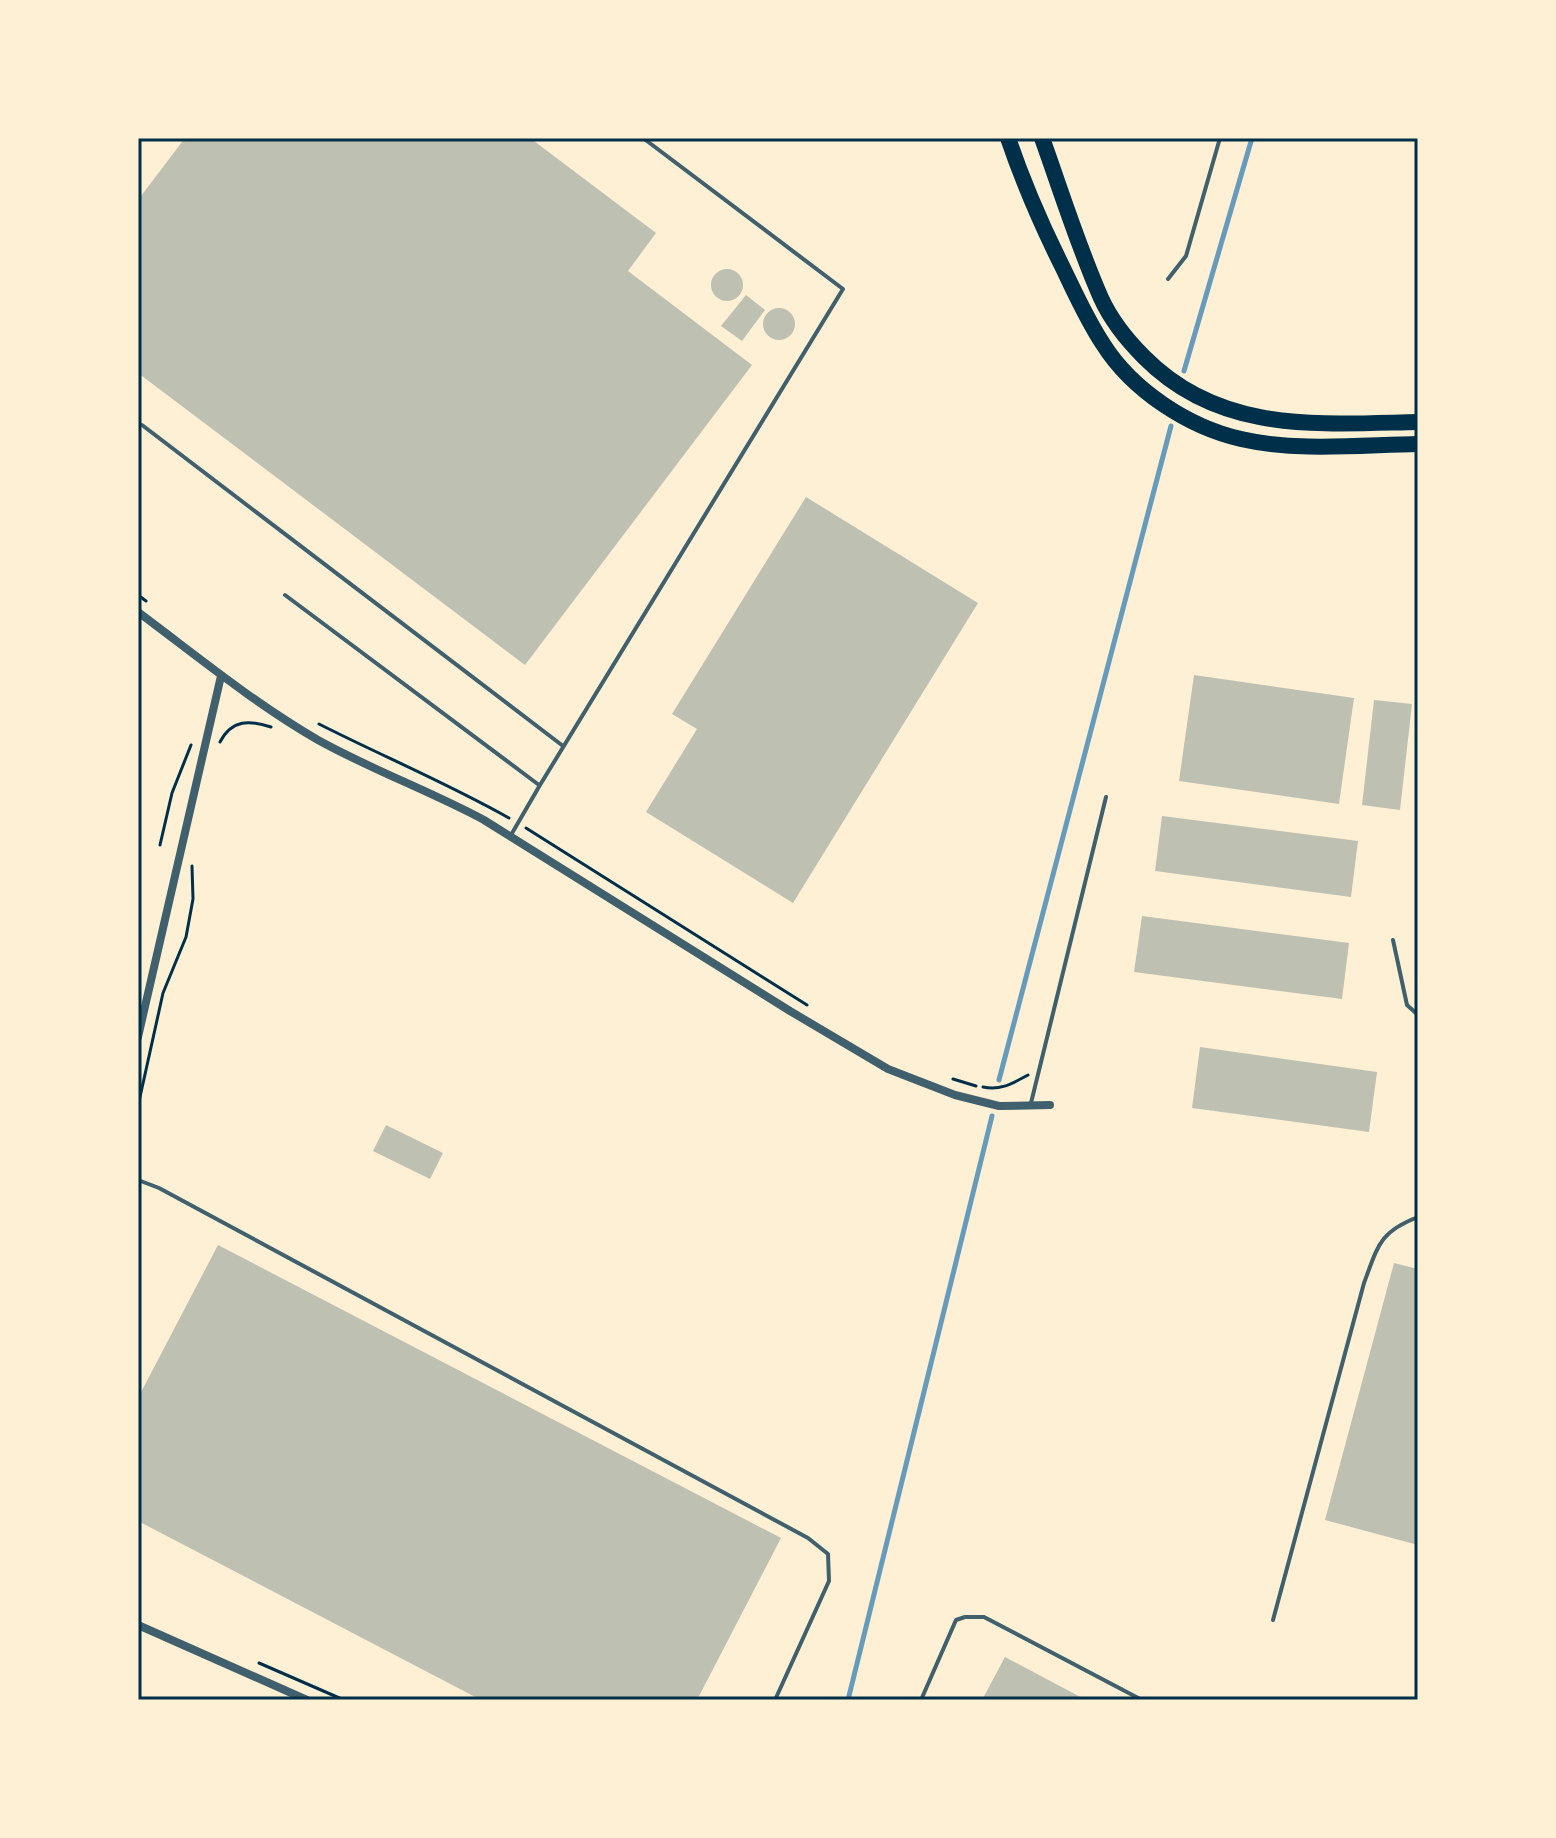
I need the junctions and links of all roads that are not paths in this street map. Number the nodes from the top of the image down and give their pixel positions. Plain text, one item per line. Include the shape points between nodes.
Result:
1 (643, 138) edge
2 (1008, 138) edge
3 (1042, 138) edge
4 (1220, 138) edge
5 (1168, 279) dead end
6 (1418, 422) edge
7 (139, 425) edge
8 (1418, 444) edge
9 (285, 595) dead end
10 (138, 612) edge
11 (221, 676) junction
12 (563, 746) junction
13 (540, 785) junction
14 (1106, 797) dead end
15 (511, 835) junction
16 (1393, 940) dead end
17 (1418, 1015) edge
18 (140, 1019) edge
19 (138, 1037) edge
20 (1050, 1105) dead end
21 (1031, 1106) junction
22 (138, 1180) edge
23 (1418, 1217) edge
24 (1273, 1620) dead end
25 (138, 1625) edge
26 (307, 1700) edge
27 (775, 1700) edge
28 (921, 1700) edge
29 (1142, 1700) edge

1 - 12 lane via 843,289
2 - 8 highway via 1083,309 1104,346 1149,393 1201,427 1240,439 1312,446
3 - 6 highway via 1102,300 1124,337 1180,387 1234,412 1285,421
4 - 5 lane via 1186,256
7 - 12 lane
9 - 13 lane
10 - 11 street
11 - 15 street via 320,741
11 - 18 street
12 - 13 lane
13 - 15 lane
14 - 21 lane
15 - 21 street via 888,1069 970,1099
16 - 17 lane via 1407,1005
18 - 19 street
20 - 21 street
22 - 27 lane via 808,1538 828,1554 829,1581
23 - 24 lane via 1397,1225 1379,1242 1364,1283
25 - 26 street
28 - 29 lane via 956,1620 984,1617

